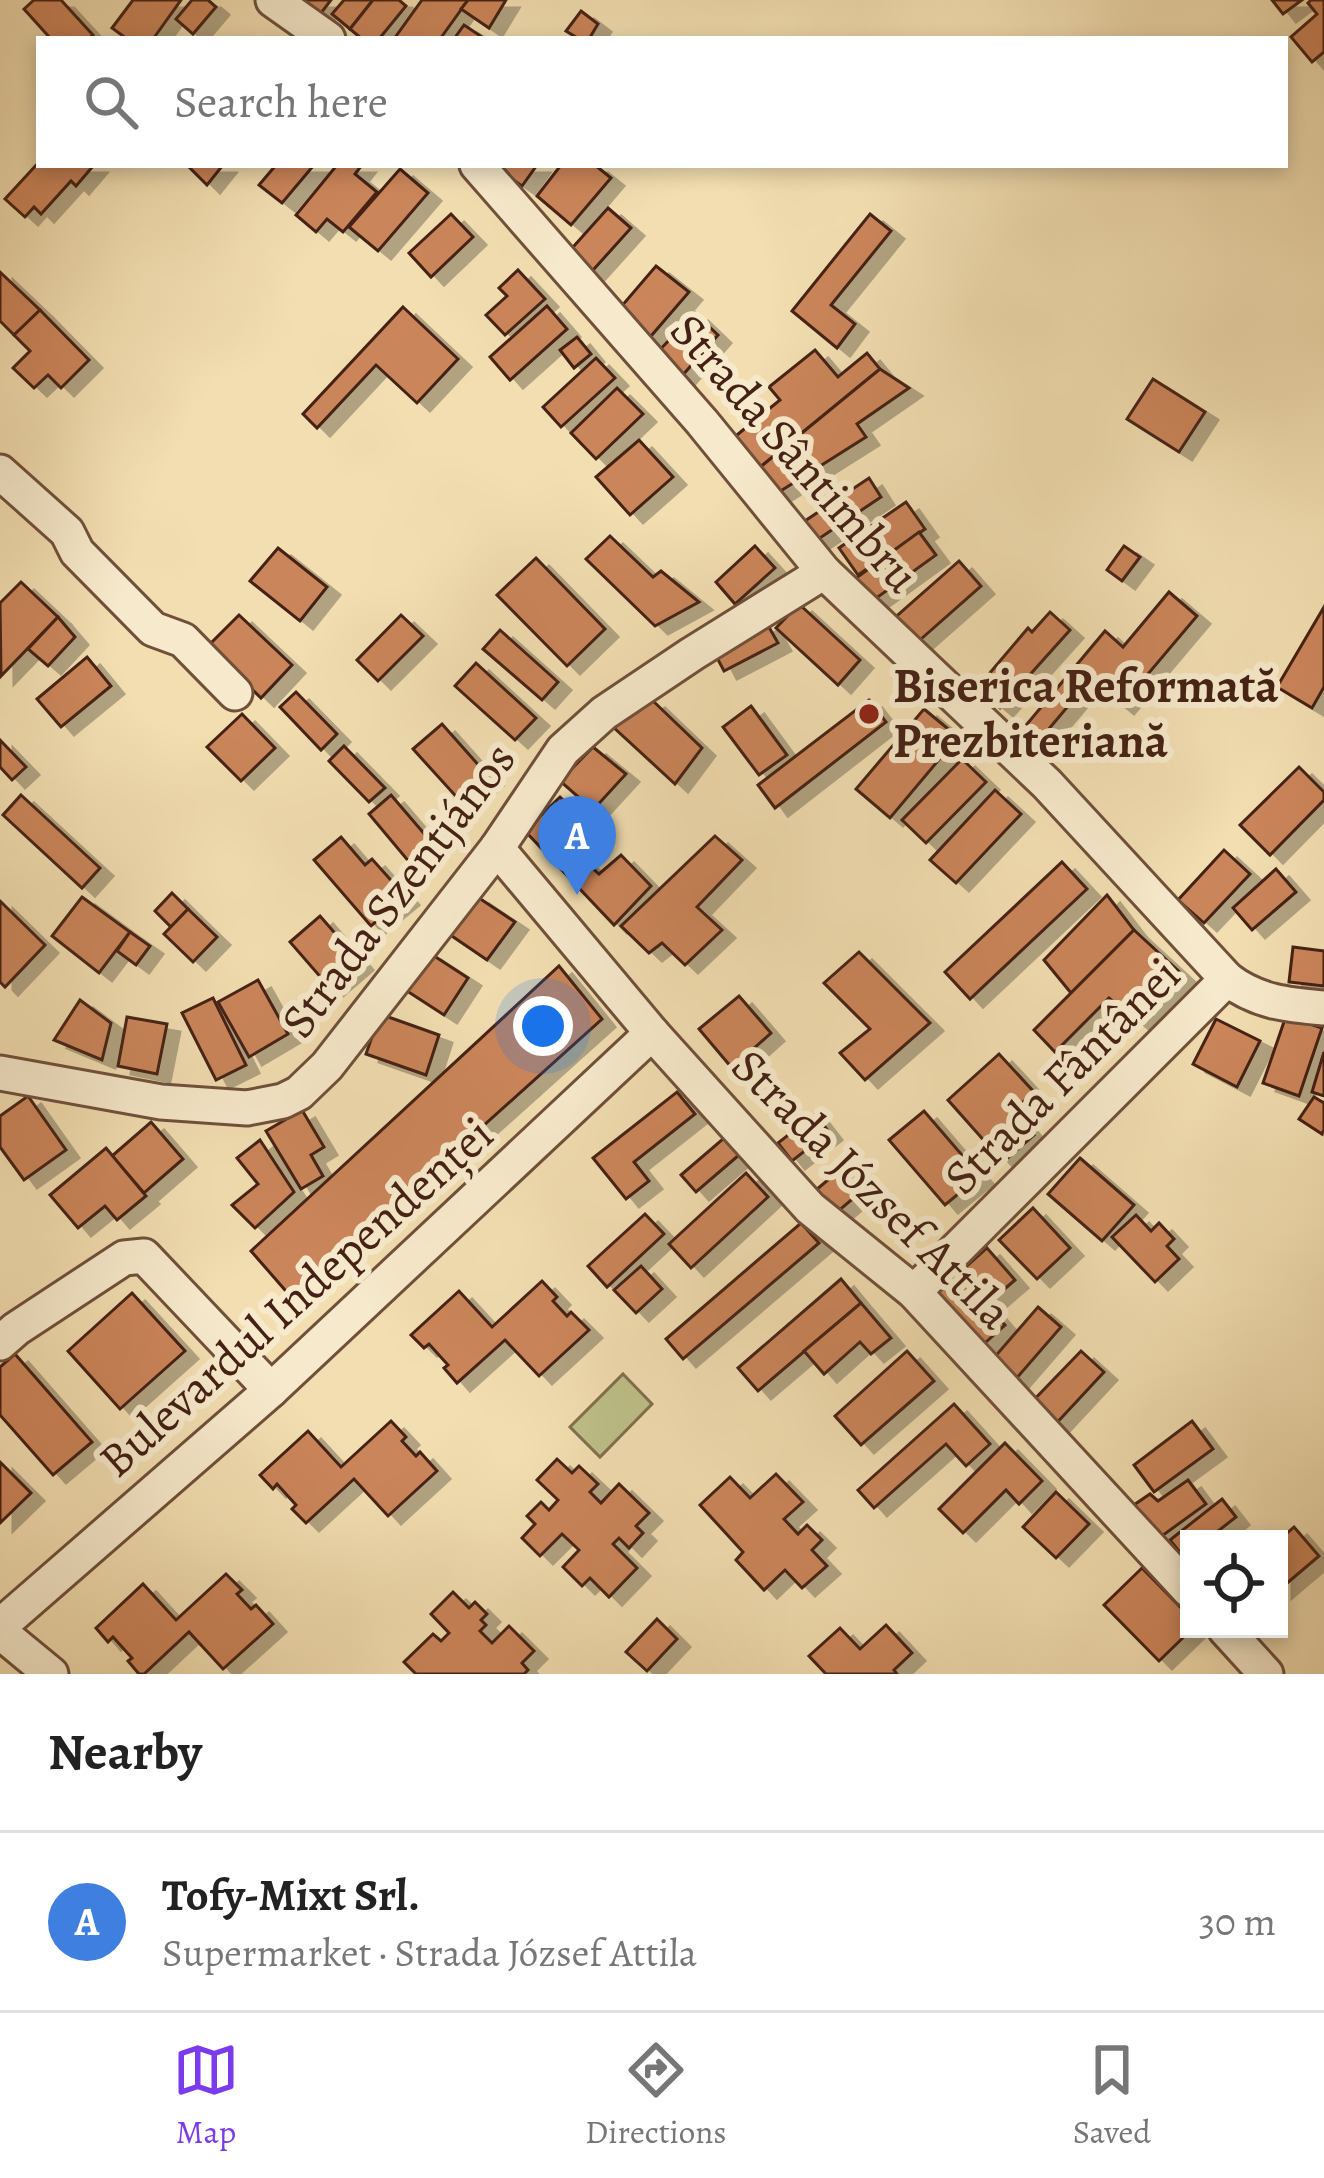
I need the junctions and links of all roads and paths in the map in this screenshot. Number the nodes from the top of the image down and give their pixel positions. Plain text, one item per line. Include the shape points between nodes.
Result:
1 (273, 0) edge
2 (324, 36) edge
3 (480, 168) edge
4 (0, 472) edge
5 (824, 572) junction
6 (235, 693) dead end
7 (496, 848) junction
8 (1227, 980) junction
9 (1324, 1008) edge
10 (652, 1033) junction
11 (0, 1072) edge
12 (914, 1292) junction
13 (0, 1343) edge
14 (271, 1390) junction
15 (1180, 1580) edge
16 (0, 1629) edge
17 (1233, 1638) edge
18 (51, 1674) edge
19 (1266, 1674) edge

1 - 2 street
3 - 5 street, Strada Sântimbru
4 - 6 street via 67,532 153,629 183,640
5 - 7 street, Strada Szentjános via 604,713 563,750
5 - 8 street, Strada Sântimbru via 1047,784
7 - 10 street, Strada József Attila
7 - 11 street, Strada Szentjános via 328,1066 284,1101 247,1108 161,1102
8 - 9 street, Strada Sântimbru via 1268,1002
8 - 12 street, Strada Fântânei
10 - 12 street, Strada József Attila via 810,1208
10 - 14 street, Bulevardul Independenței
12 - 15 street, Strada József Attila
13 - 14 street via 124,1258 144,1256
14 - 16 street, Bulevardul Independenței
16 - 18 street
17 - 19 street

